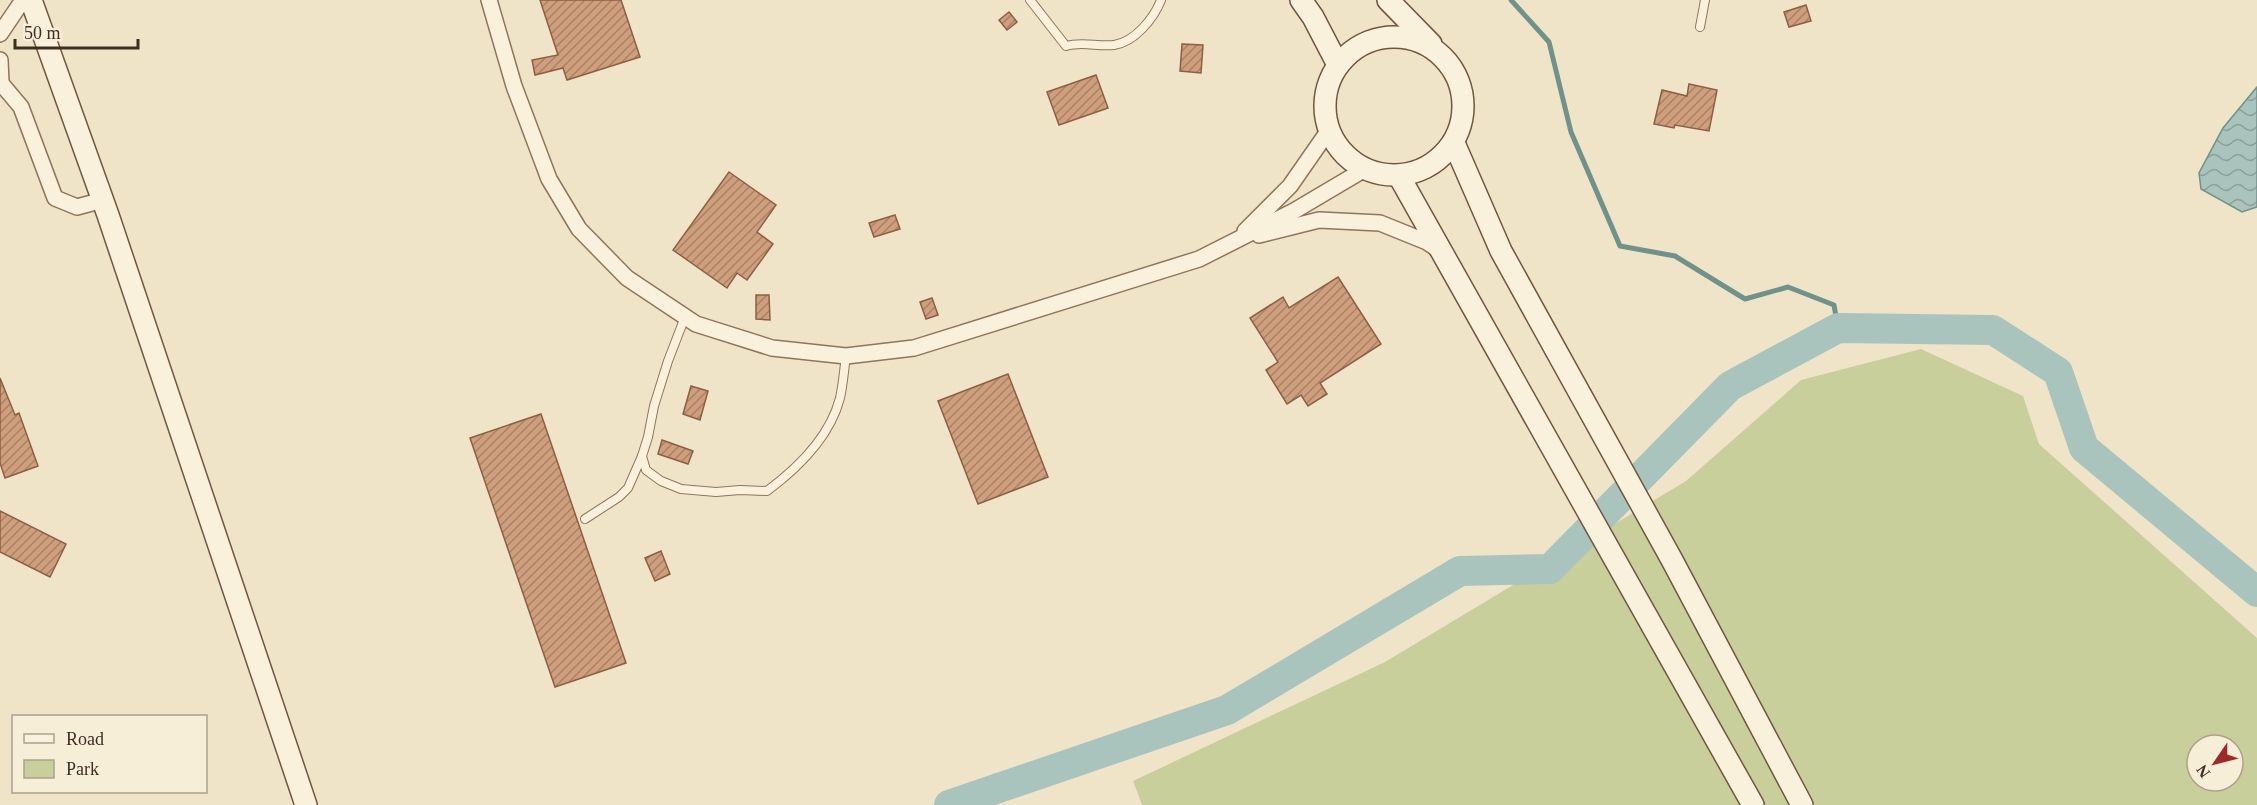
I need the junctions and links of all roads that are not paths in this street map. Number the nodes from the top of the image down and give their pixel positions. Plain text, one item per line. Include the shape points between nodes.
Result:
1 (22, 0) edge
2 (31, 0) edge
3 (489, 0) edge
4 (1030, 0) edge
5 (1161, 0) edge
6 (1301, 0) edge
7 (1388, 0) edge
8 (1705, 0) edge
9 (1700, 27) dead end
10 (0, 34) edge
11 (1439, 53) junction
12 (0, 60) edge
13 (1338, 65) junction
14 (1, 82) edge
15 (1329, 130) junction
16 (1454, 143) junction
17 (1365, 169) junction
18 (1399, 176) junction
19 (103, 200) junction
20 (1234, 242) junction
21 (1441, 252) junction
22 (686, 317) junction
23 (846, 357) junction
24 (642, 456) junction
25 (585, 519) dead end
26 (306, 805) edge
27 (1753, 805) edge
28 (1802, 805) edge

1 - 10 street
2 - 19 street
3 - 22 street via 514,86 549,179 579,229 627,278
4 - 5 lane via 1066,46 1115,45 1146,26
6 - 13 street
7 - 11 street
8 - 9 lane
11 - 13 street via 1420,41 1398,37 1375,39 1354,49
11 - 16 street via 1453,68 1461,86 1462,125
12 - 14 street
13 - 15 street via 1328,85 1325,107
14 - 19 street via 21,107 55,198 77,207
15 - 17 street via 1339,149
15 - 20 street via 1290,186
16 - 18 street via 1430,166
16 - 28 street via 1501,251
17 - 18 street
17 - 20 street
18 - 21 street
19 - 26 street
20 - 21 street via 1319,220 1380,223 1427,242
20 - 23 street via 1199,259 914,348
21 - 27 street
22 - 23 street via 696,324 772,348
22 - 24 lane via 661,383
23 - 24 lane via 840,397 822,438 767,492 681,489 661,482 646,470
24 - 25 lane via 628,489

